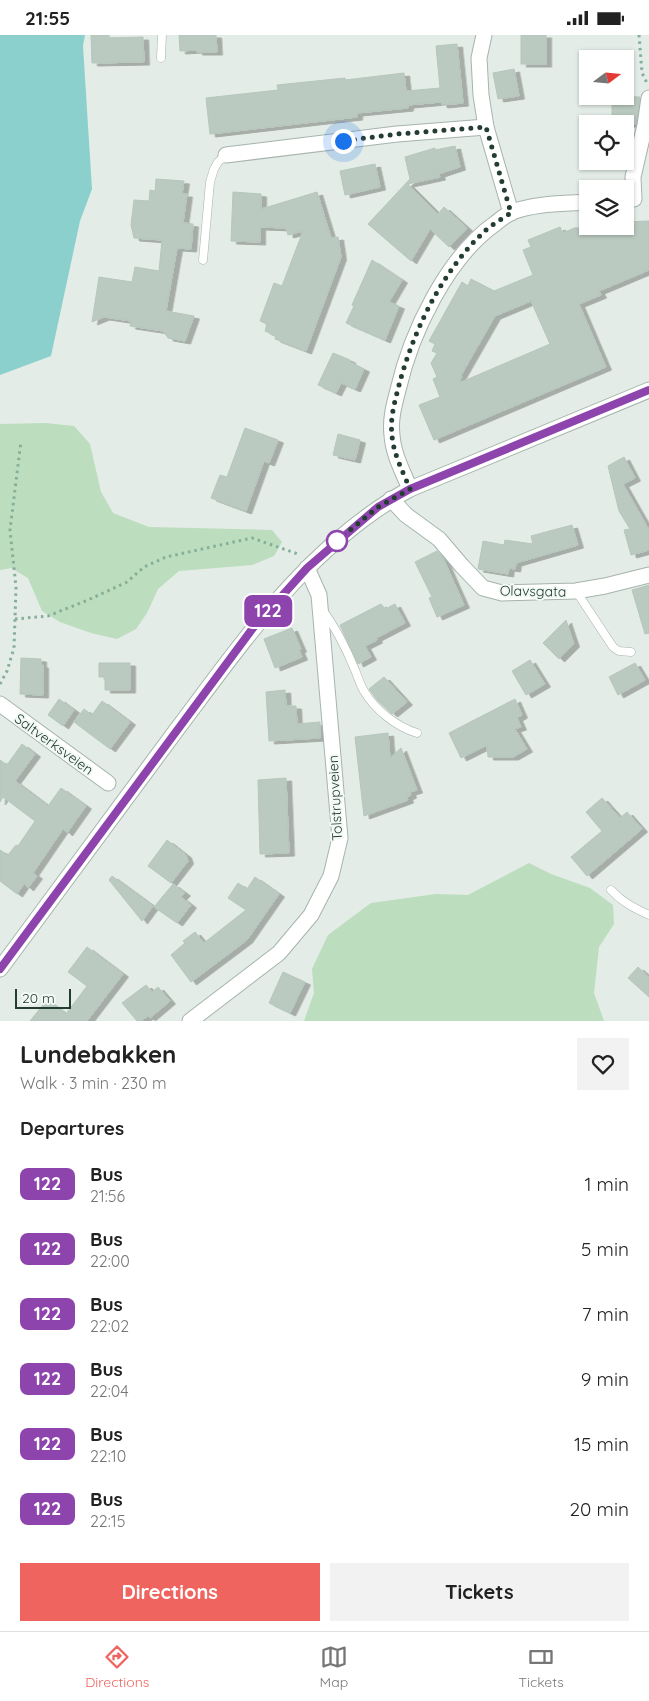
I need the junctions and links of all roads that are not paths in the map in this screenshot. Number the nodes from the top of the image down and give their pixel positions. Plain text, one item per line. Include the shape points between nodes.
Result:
1 (162, 35) edge
2 (484, 35) edge
3 (161, 59) dead end
4 (649, 98) edge
5 (486, 127) junction
6 (226, 155) joint
7 (632, 180) edge
8 (634, 199) edge
9 (649, 199) edge
10 (579, 203) edge
11 (511, 213) junction
12 (203, 260) dead end
13 (649, 390) edge
14 (410, 489) junction
15 (392, 499) junction
16 (307, 568) junction
17 (649, 575) edge
18 (576, 591) junction
19 (320, 605) junction
20 (631, 652) dead end
21 (0, 704) edge
22 (418, 733) dead end
23 (108, 783) dead end
24 (611, 890) dead end
25 (649, 915) edge
26 (0, 969) edge
27 (190, 1021) edge

1 - 3 lane
2 - 5 street via 479,58
4 - 7 street
5 - 6 street via 387,135
5 - 11 street
6 - 12 lane via 218,162 210,182
8 - 9 street
10 - 11 street via 541,205
11 - 14 street via 486,230 462,257 435,296 415,335 393,409 392,435 398,461
13 - 14 street
14 - 15 street
15 - 16 street via 378,507
15 - 18 street, Olavsgata via 406,515 439,539 483,588 502,593
16 - 19 street, Tolstrupveien
16 - 26 street via 253,628
17 - 18 street, Olavsgata
18 - 20 lane via 612,647
19 - 22 lane, Tolstrupveien via 341,639 372,703
19 - 27 street, Tolstrupveien via 340,838 331,875 311,915 278,953
21 - 23 street, Saltverksveien
24 - 25 lane via 629,906

